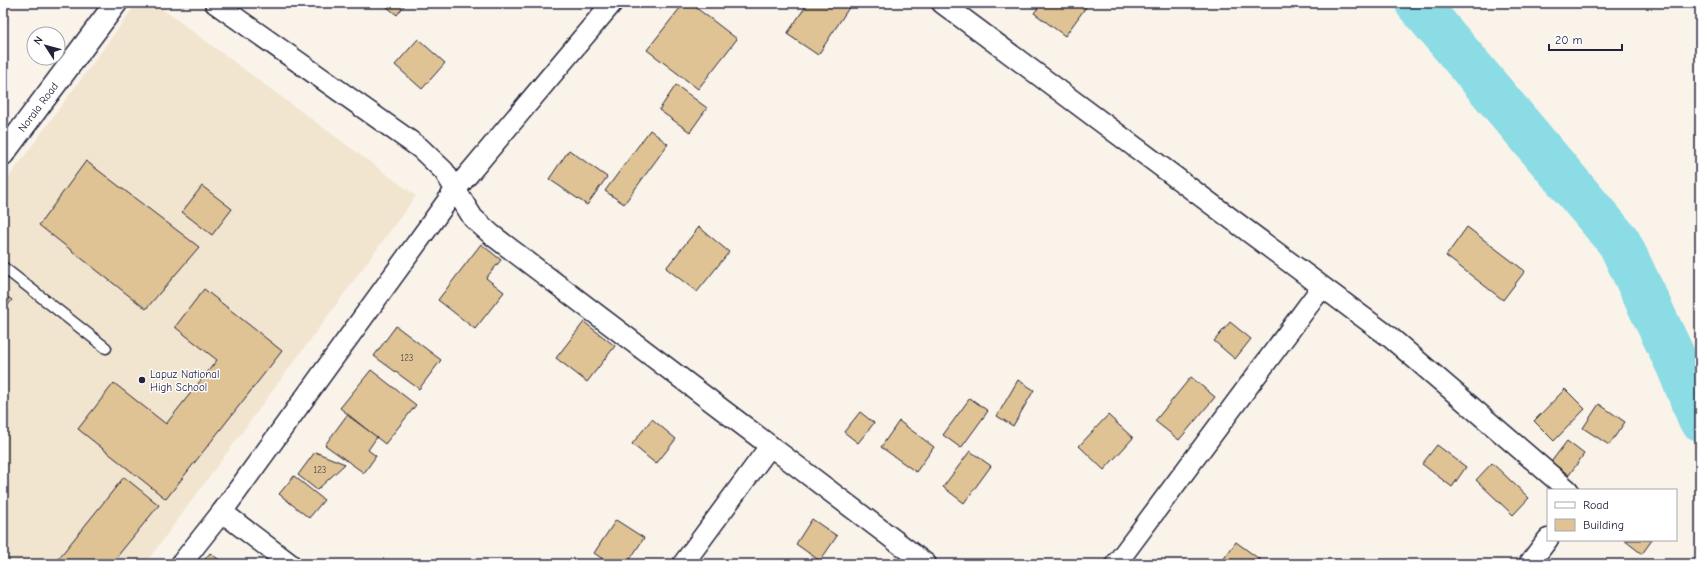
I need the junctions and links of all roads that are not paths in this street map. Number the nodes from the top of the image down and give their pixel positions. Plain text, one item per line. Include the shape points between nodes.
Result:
1 (116, 3) edge
2 (215, 3) edge
3 (612, 3) edge
4 (942, 3) edge
5 (3, 154) edge
6 (456, 189) junction
7 (3, 266) edge
8 (1322, 287) junction
9 (106, 348) dead end
10 (770, 446) junction
11 (1567, 489) edge
12 (222, 512) junction
13 (1547, 540) edge
14 (181, 564) edge
15 (290, 564) edge
16 (683, 564) edge
17 (926, 564) edge
18 (1116, 564) edge
19 (1529, 564) edge

1 - 5 main road, Norala Road
2 - 6 street via 420,148 444,172
3 - 6 street
4 - 8 street
6 - 10 street via 473,218 492,235
6 - 12 street
7 - 9 lane
8 - 11 street via 1391,338
8 - 18 street
10 - 16 street
10 - 17 street
12 - 14 street
12 - 15 street
13 - 19 street

